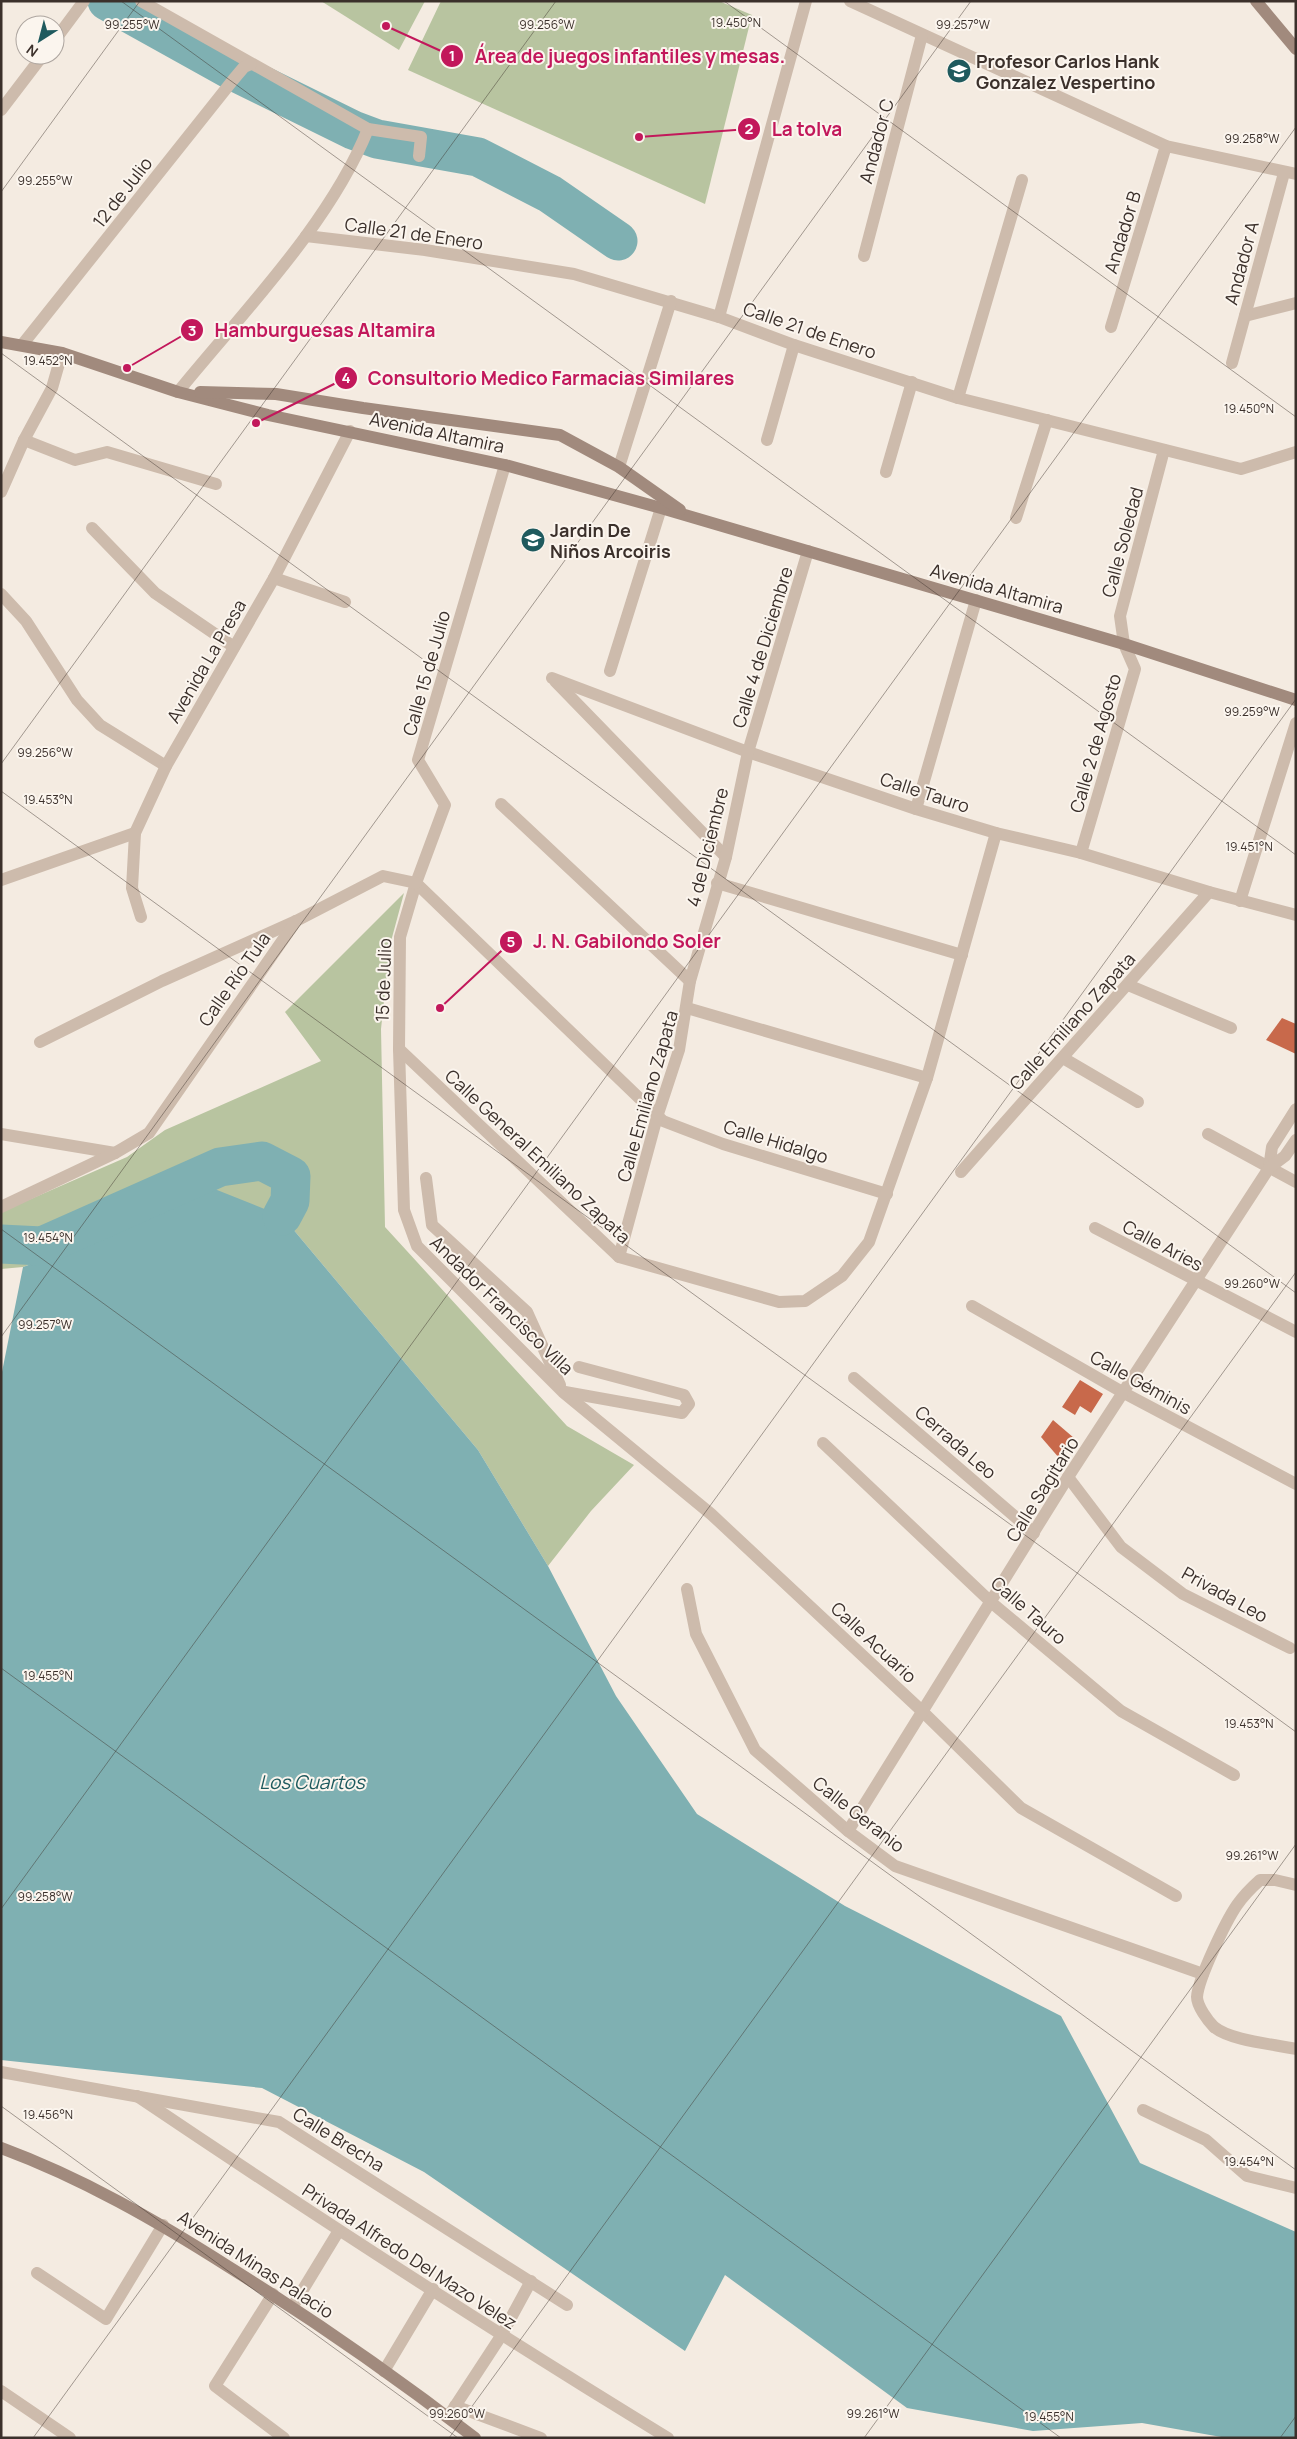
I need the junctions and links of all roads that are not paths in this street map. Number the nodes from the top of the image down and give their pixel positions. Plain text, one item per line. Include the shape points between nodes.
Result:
1 (84, 1) edge
2 (141, 1) edge
3 (806, 1) edge
4 (850, 1) edge
5 (1256, 1) edge
6 (65, 27) edge
7 (922, 35) junction
8 (1296, 48) edge
9 (35, 65) edge
10 (247, 66) junction
11 (1, 110) edge
12 (368, 129) junction
13 (1166, 146) junction
14 (419, 156) dead end
15 (1290, 174) edge
16 (1022, 180) dead end
17 (306, 236) junction
18 (864, 256) dead end
19 (671, 301) junction
20 (1296, 303) edge
21 (1245, 316) junction
22 (719, 317) junction
23 (1111, 327) dead end
24 (1, 342) edge
25 (794, 344) junction
26 (22, 345) junction
27 (62, 353) junction
28 (1232, 363) dead end
29 (912, 382) junction
30 (178, 392) junction
31 (958, 398) junction
32 (1047, 420) junction
33 (350, 431) junction
34 (24, 440) junction
35 (767, 440) dead end
36 (1164, 450) junction
37 (1296, 452) edge
38 (505, 465) junction
39 (619, 467) junction
40 (886, 472) dead end
41 (216, 484) dead end
42 (1, 492) edge
43 (662, 508) junction
44 (688, 515) junction
45 (1016, 518) dead end
46 (92, 528) dead end
47 (808, 551) junction
48 (274, 578) junction
49 (1, 594) edge
50 (976, 600) junction
51 (345, 602) dead end
52 (1124, 644) junction
53 (234, 647) junction
54 (610, 672) dead end
55 (1296, 700) edge
56 (1296, 723) edge
57 (748, 752) junction
58 (166, 766) junction
59 (501, 804) dead end
60 (916, 809) junction
61 (135, 833) junction
62 (996, 833) junction
63 (1081, 853) junction
64 (726, 857) junction
65 (1, 880) edge
66 (416, 883) junction
67 (717, 883) junction
68 (1209, 892) junction
69 (1240, 900) junction
70 (1296, 915) edge
71 (141, 917) dead end
72 (296, 921) junction
73 (962, 955) junction
74 (690, 981) junction
75 (1128, 985) junction
76 (687, 1008) junction
77 (1231, 1028) dead end
78 (40, 1042) dead end
79 (399, 1049) junction
80 (1063, 1058) junction
81 (927, 1078) junction
82 (1138, 1102) dead end
83 (1296, 1109) edge
84 (657, 1117) junction
85 (1, 1134) edge
86 (1208, 1134) dead end
87 (1296, 1140) edge
88 (115, 1153) junction
89 (1269, 1168) junction
90 (961, 1172) dead end
91 (426, 1178) dead end
92 (1296, 1182) edge
93 (887, 1194) junction
94 (1, 1207) edge
95 (1095, 1228) dead end
96 (619, 1257) junction
97 (1196, 1282) junction
98 (972, 1306) dead end
99 (1296, 1332) edge
100 (579, 1367) dead end
101 (854, 1378) dead end
102 (563, 1392) junction
103 (1124, 1393) junction
104 (823, 1443) dead end
105 (1068, 1477) junction
106 (1296, 1484) edge
107 (1034, 1533) junction
108 (687, 1589) dead end
109 (992, 1603) junction
110 (1290, 1648) dead end
111 (923, 1712) junction
112 (1234, 1775) dead end
113 (848, 1831) junction
114 (1296, 1885) edge
115 (1176, 1896) dead end
116 (1204, 1974) junction
117 (1296, 2048) edge
118 (1, 2072) edge
119 (138, 2096) junction
120 (1143, 2110) dead end
121 (1, 2148) edge
122 (1296, 2188) edge
123 (163, 2225) junction
124 (338, 2232) junction
125 (37, 2273) dead end
126 (530, 2281) junction
127 (433, 2289) junction
128 (273, 2294) junction
129 (567, 2305) dead end
130 (293, 2306) junction
131 (501, 2336) junction
132 (384, 2371) junction
133 (1, 2391) edge
134 (451, 2412) junction
135 (70, 2438) edge
136 (284, 2438) edge
137 (475, 2438) edge
138 (541, 2438) edge
139 (668, 2438) edge

1 - 6 street
2 - 10 street
3 - 22 street
4 - 7 street
5 - 8 street
7 - 13 street
7 - 18 street, Andador C
9 - 11 street
10 - 12 street
10 - 26 street, 12 de Julio
12 - 14 street via 421,137
12 - 17 street via 357,156
13 - 15 street
13 - 23 street, Andador B
15 - 21 street, Andador A
16 - 31 street
17 - 19 street, Calle 21 de Enero via 426,250 574,274
17 - 30 street
19 - 22 street, Calle 21 de Enero
19 - 39 street
20 - 21 street
21 - 28 street, Andador A
22 - 25 street, Calle 21 de Enero
24 - 26 street, Avenida Altamira
25 - 29 street, Calle 21 de Enero
25 - 35 street
26 - 27 street, Avenida Altamira
27 - 30 street, Avenida Altamira
27 - 34 street via 52,388
29 - 31 street, Calle 21 de Enero
29 - 40 street
30 - 33 street, Avenida Altamira via 268,415
30 - 39 street, Avenida Altamira via 276,394 560,435
31 - 32 street, Calle 21 de Enero
32 - 36 street, Calle 21 de Enero
32 - 45 street
33 - 38 street, Avenida Altamira
33 - 48 street, Avenida La Presa
34 - 41 street via 74,460 107,452
34 - 42 street
36 - 37 street, Calle 21 de Enero via 1241,469
36 - 52 street, Calle Soledad via 1120,616
38 - 43 street, Avenida Altamira
38 - 66 street, Calle 15 de Julio via 418,760 445,805
39 - 44 street, Avenida Altamira
43 - 44 street, Avenida Altamira
43 - 54 street
44 - 47 street, Avenida Altamira
46 - 53 street via 155,593
47 - 50 street, Avenida Altamira
47 - 57 street, Calle 4 de Diciembre
48 - 51 street
48 - 53 street, Avenida La Presa
49 - 58 street via 26,621 77,700 100,725
50 - 52 street, Avenida Altamira
50 - 60 street
52 - 55 street, Avenida Altamira
52 - 63 street, Calle 2 de Agosto via 1134,669
53 - 58 street, Avenida La Presa
56 - 69 street
57 - 60 street, Calle Tauro
57 - 64 street, 4 de Diciembre
57 - 64 street, Calle Tauro via 552,678
58 - 61 street, Avenida La Presa
59 - 74 street
60 - 62 street, Calle Tauro
61 - 65 street
61 - 71 street, Avenida La Presa via 132,888
62 - 63 street, Calle Tauro
62 - 73 street, Calle General Emiliano Zapata
63 - 68 street, Calle Tauro
64 - 67 street, 4 de Diciembre
66 - 72 street, Calle Río Tula via 383,876
66 - 79 street, 15 de Julio via 400,937
66 - 84 street
67 - 73 street
67 - 74 street, 4 de Diciembre
68 - 69 street, Calle Tauro
68 - 75 street, Calle Emiliano Zapata
69 - 70 street, Calle Tauro
72 - 78 street via 162,981
72 - 88 street, Calle Río Tula via 149,1133
73 - 81 street, Calle General Emiliano Zapata
74 - 76 street, 4 de Diciembre
75 - 77 street
75 - 80 street, Calle Emiliano Zapata
76 - 81 street, Calle Emiliano Zapata
76 - 84 street, Calle Emiliano Zapata via 679,1050
79 - 96 street, Calle General Emiliano Zapata
79 - 102 street, Andador Francisco Villa via 404,1210 417,1246
80 - 82 street
80 - 90 street, Calle Emiliano Zapata
81 - 93 street, Calle General Emiliano Zapata
83 - 89 street, Calle Sagitario via 1272,1148
84 - 93 street, Calle Hidalgo via 723,1144
84 - 96 street, Calle Emiliano Zapata
85 - 88 street
86 - 89 street
87 - 89 street, Calle Sagitario via 1285,1156
88 - 94 street, Calle Río Tula
89 - 92 street
89 - 97 street, Calle Sagitario
91 - 102 street, Andador Francisco Villa via 432,1225 527,1312
93 - 96 street, Calle General Emiliano Zapata via 869,1242 842,1276 804,1301 779,1302
95 - 97 street, Calle Aries
97 - 99 street, Calle Aries
97 - 103 street, Calle Sagitario
98 - 103 street, Calle Géminis
100 - 102 street via 684,1395 689,1404 682,1413
101 - 107 street, Cerrada Leo
102 - 111 street, Calle Acuario via 711,1514
103 - 105 street, Calle Sagitario
103 - 106 street, Calle Géminis
104 - 109 street, Calle Tauro
105 - 107 street, Calle Sagitario
105 - 110 street, Privada Leo via 1121,1547 1182,1594
107 - 109 street, Calle Sagitario
108 - 113 street, Calle Geranio via 696,1634 755,1750
109 - 111 street, Calle Sagitario
109 - 112 street, Calle Tauro via 1121,1711
111 - 113 street, Calle Sagitario
111 - 115 street, Calle Acuario via 1021,1808
113 - 116 street, Calle Geranio via 895,1866
114 - 116 street via 1260,1880 1247,1892 1235,1908
116 - 117 street via 1197,1998 1214,2027 1228,2034
118 - 119 street, Calle Brecha
119 - 124 street, Privada Alfredo Del Mazo Velez
119 - 126 street, Calle Brecha via 279,2122
120 - 122 street via 1206,2140 1247,2176
121 - 123 street, Avenida Minas Palacio via 45,2164
123 - 125 street via 106,2319
123 - 128 street, Avenida Minas Palacio
124 - 127 street, Privada Alfredo Del Mazo Velez
124 - 130 street
126 - 129 street, Calle Brecha
126 - 131 street
127 - 131 street, Privada Alfredo Del Mazo Velez
127 - 132 street
128 - 130 street, Avenida Minas Palacio
128 - 136 street via 215,2386
130 - 132 street, Avenida Minas Palacio
131 - 134 street
131 - 139 street, Privada Alfredo Del Mazo Velez
132 - 134 street, Avenida Minas Palacio
133 - 135 street
134 - 137 street, Avenida Minas Palacio
134 - 138 street

